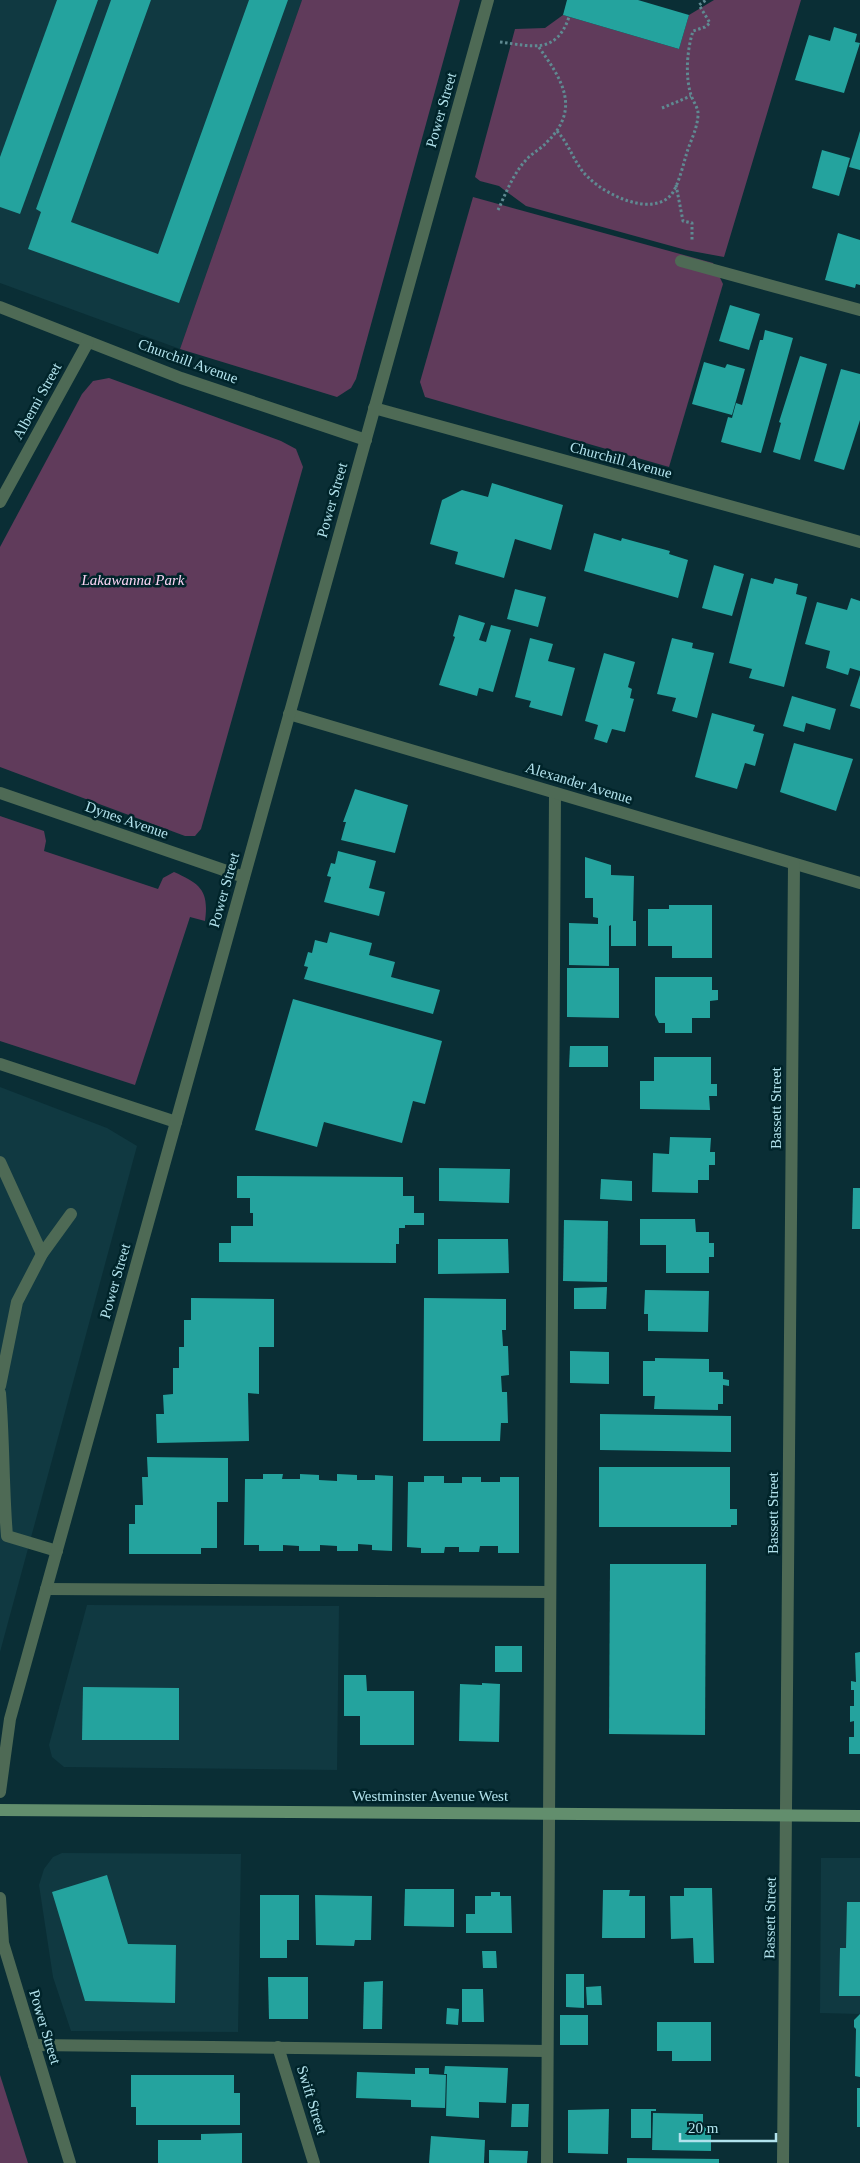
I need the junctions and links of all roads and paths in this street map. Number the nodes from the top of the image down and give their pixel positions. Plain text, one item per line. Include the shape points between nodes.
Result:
1 (488, 0) edge
2 (706, 0) edge
3 (569, 17) dead end
4 (477, 40) junction
5 (538, 46) junction
6 (691, 96) junction
7 (662, 108) dead end
8 (557, 131) junction
9 (675, 184) junction
10 (498, 210) dead end
11 (692, 246) dead end
12 (681, 261) dead end
13 (0, 307) edge
14 (860, 310) edge
15 (88, 342) junction
16 (374, 408) junction
17 (366, 440) junction
18 (0, 502) edge
19 (860, 542) edge
20 (290, 714) junction
21 (0, 793) edge
22 (555, 793) junction
23 (794, 864) junction
24 (244, 877) junction
25 (860, 883) edge
26 (0, 1064) edge
27 (176, 1122) junction
28 (0, 1162) edge
29 (71, 1214) dead end
30 (42, 1254) junction
31 (0, 1386) edge
32 (0, 1393) edge
33 (57, 1551) junction
34 (46, 1589) junction
35 (550, 1592) junction
36 (0, 1792) edge
37 (0, 1810) edge
38 (549, 1813) junction
39 (788, 1815) junction
40 (860, 1816) edge
41 (0, 1898) edge
42 (34, 2045) junction
43 (278, 2047) junction
44 (548, 2050) junction
45 (70, 2163) edge
46 (314, 2163) edge
47 (547, 2163) edge
48 (783, 2163) edge

1 - 4 street, Power Street
2 - 6 path via 699,5 710,23 693,31 688,48
3 - 5 path via 564,32 554,41
4 - 5 path
4 - 16 street, Power Street
5 - 8 path via 564,88 564,116
6 - 7 path
6 - 9 path via 698,114
8 - 9 path via 589,179 626,201 652,204 662,201 671,194
8 - 10 path via 520,167
9 - 11 path via 683,221 692,223
12 - 14 street
13 - 15 street, Churchill Avenue
15 - 17 street, Churchill Avenue via 181,378
15 - 18 street, Alberni Street
16 - 17 street, Power Street
16 - 19 street, Churchill Avenue
17 - 20 street, Power Street
20 - 22 street, Alexander Avenue
20 - 24 street, Power Street
21 - 24 street, Dynes Avenue
22 - 23 street, Alexander Avenue
22 - 35 street
23 - 25 street, Alexander Avenue
23 - 39 street, Bassett Street
24 - 27 street, Power Street
26 - 27 street
27 - 33 street, Power Street
28 - 30 street
29 - 30 street
30 - 31 street via 17,1302
32 - 33 street via 8,1536
33 - 34 street, Power Street
34 - 35 street
34 - 36 street, Power Street via 10,1719
35 - 38 street
37 - 38 main road, Westminster Avenue West
38 - 39 main road, Westminster Avenue West
38 - 44 street
39 - 40 main road, Westminster Avenue West
39 - 48 street, Bassett Street
41 - 42 street, Power Street via 3,1943
42 - 43 street
42 - 45 street, Power Street
43 - 44 street
43 - 46 street, Swift Street
44 - 47 street

